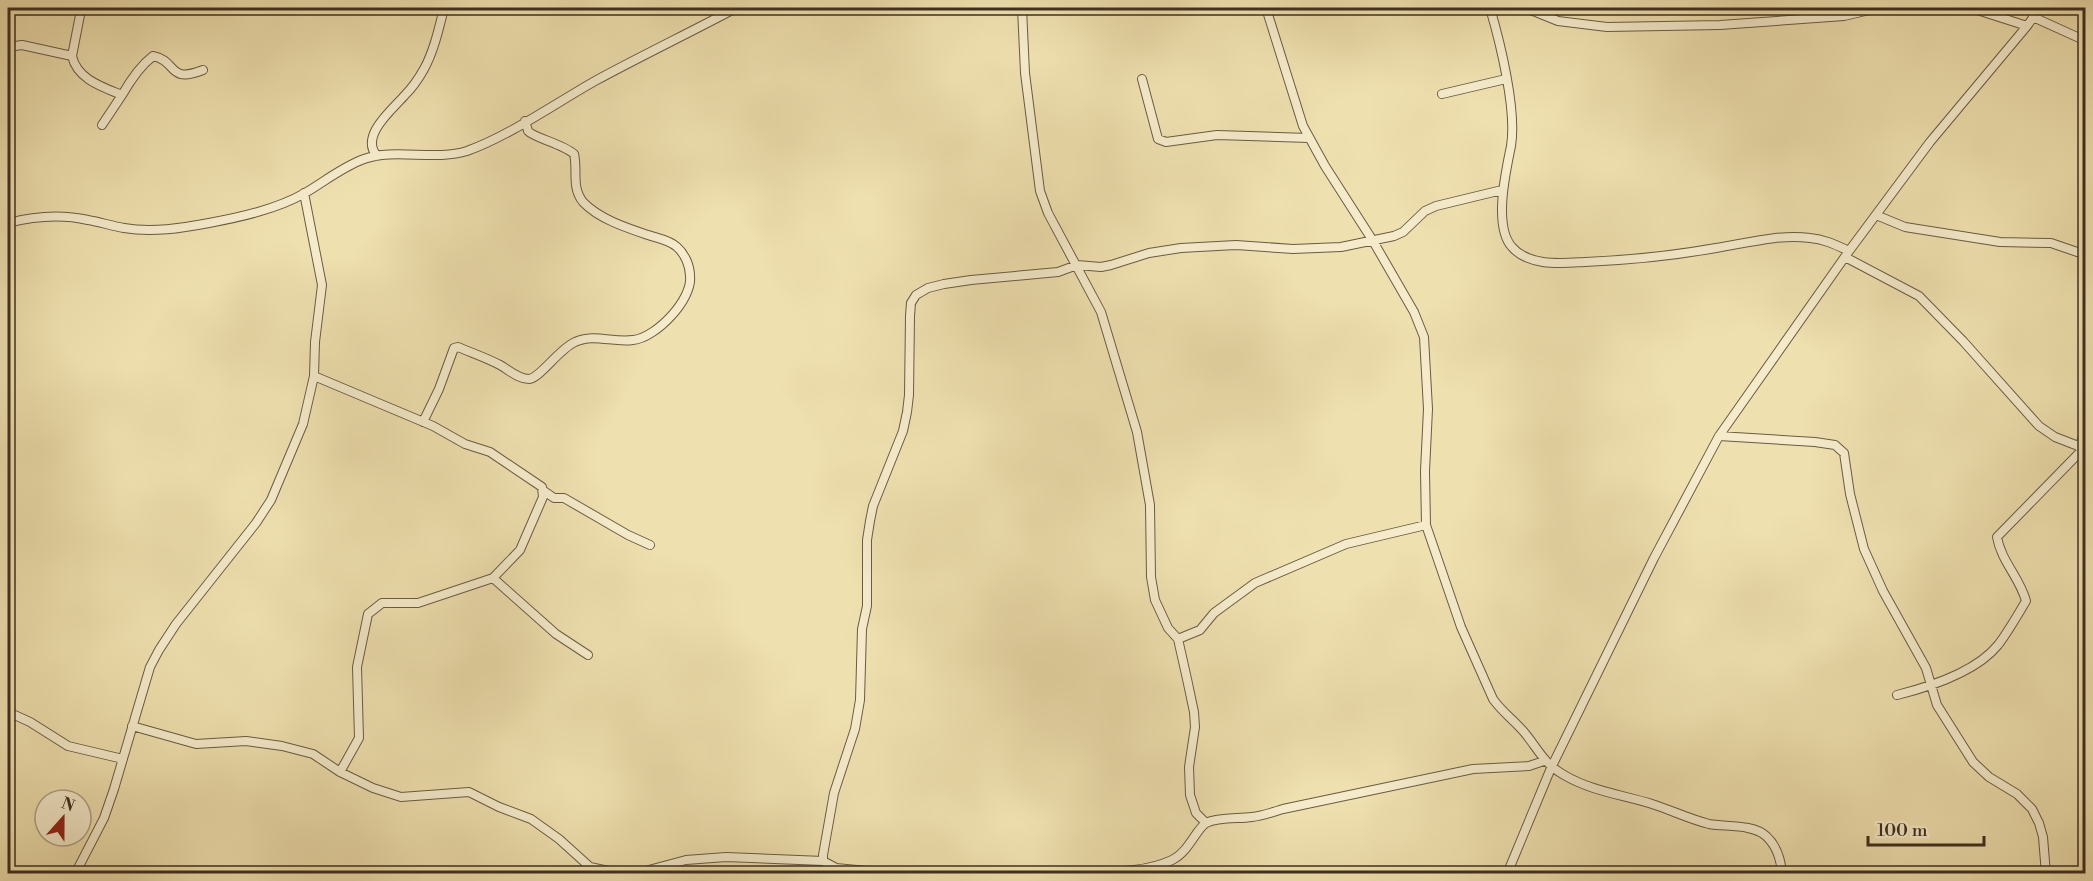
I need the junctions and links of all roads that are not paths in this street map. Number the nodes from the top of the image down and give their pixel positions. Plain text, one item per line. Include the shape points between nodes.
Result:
1 (444, 8) edge
2 (736, 8) edge
3 (1022, 8) edge
4 (1266, 8) edge
5 (1490, 8) edge
6 (1526, 8) edge
7 (1878, 8) edge
8 (1971, 8) edge
9 (2040, 8) edge
10 (80, 15) dead end
11 (2033, 17) junction
12 (2027, 26) junction
13 (2085, 41) edge
14 (8, 47) edge
15 (72, 56) junction
16 (203, 70) dead end
17 (1142, 79) dead end
18 (1506, 79) junction
19 (1442, 94) dead end
20 (122, 95) junction
21 (525, 121) junction
22 (102, 125) dead end
23 (1309, 138) junction
24 (377, 156) junction
25 (1502, 190) junction
26 (304, 194) junction
27 (1876, 215) junction
28 (8, 223) edge
29 (1372, 241) junction
30 (1847, 254) junction
31 (2085, 255) edge
32 (1077, 265) junction
33 (314, 376) junction
34 (423, 422) junction
35 (2085, 430) edge
36 (1719, 436) junction
37 (2083, 448) edge
38 (544, 491) junction
39 (1426, 525) junction
40 (650, 545) dead end
41 (493, 578) junction
42 (1178, 639) junction
43 (588, 655) dead end
44 (1930, 686) junction
45 (1897, 695) dead end
46 (8, 712) edge
47 (132, 726) junction
48 (123, 759) junction
49 (1544, 761) junction
50 (1551, 768) junction
51 (340, 772) junction
52 (1206, 823) junction
53 (824, 861) junction
54 (75, 873) edge
55 (898, 873) edge
56 (1054, 873) edge
57 (1507, 873) edge
58 (1782, 873) edge
59 (2046, 873) edge

1 - 24 street via 426,67 379,124 372,147
2 - 21 street
3 - 32 street via 1025,73 1040,191
4 - 23 street
5 - 18 street
6 - 7 street via 1558,21 1607,27 1720,25 1844,16
8 - 12 street
9 - 11 street
10 - 15 street
11 - 12 street
11 - 13 street
12 - 27 street via 1930,142
14 - 15 street via 22,45
15 - 20 street via 83,76
16 - 20 street via 182,76 153,57
17 - 23 street via 1158,139 1166,142 1218,135
18 - 19 street
18 - 25 street via 1512,131
20 - 22 street
21 - 24 street via 465,152
21 - 34 street via 528,131 574,154 574,179 583,201 614,222 676,246 686,260 691,278 674,315 650,333 635,340 585,338 559,352 532,378 454,348
23 - 29 street
24 - 26 street via 337,173
25 - 29 street via 1436,206 1403,232
25 - 30 street via 1504,226 1511,246 1545,262 1625,261 1794,237 1824,240
26 - 28 street via 244,214 164,229 125,228 61,216
26 - 33 street via 322,285
27 - 30 street
27 - 31 street via 1905,227 2000,242 2051,243
29 - 32 street via 1321,249 1236,245 1181,248 1149,253 1111,266
29 - 39 street via 1414,312 1424,337 1428,409
30 - 36 street
30 - 37 street via 1918,296 2028,416 2055,437
32 - 42 street via 1101,312 1137,432 1150,505 1155,600 1168,628
32 - 53 street via 1058,272 944,284 928,288 911,303 907,412 870,521 860,700 829,812
33 - 34 street
33 - 47 street via 303,424 271,500 159,650
34 - 38 street via 498,456
35 - 37 street
36 - 44 street via 1793,440 1839,448 1844,453 1864,549 1926,668
36 - 50 street
37 - 44 street via 1997,537 2026,601 1996,647 1972,666
38 - 40 street
38 - 41 street via 520,550
39 - 42 street via 1346,544 1255,583 1214,613 1200,630
39 - 49 street via 1461,627 1493,699
41 - 43 street via 556,634
41 - 51 street via 418,603 382,603 368,614 357,667 359,738
42 - 52 street via 1194,712 1190,795 1196,813
44 - 45 street
44 - 59 street via 1937,705 1973,762 2032,809 2043,837
46 - 48 street via 68,746
47 - 48 street
47 - 51 street via 196,744 246,741 282,746 313,754
48 - 54 street via 104,818
49 - 50 street
49 - 52 street via 1529,766 1473,769 1252,817
50 - 57 street
50 - 58 street via 1602,791 1709,824 1751,829 1766,835 1781,859
51 - 53 street via 401,797 470,792 531,819 590,867 613,872 645,871 686,860 726,857
52 - 56 street via 1183,852 1149,867 1121,872
53 - 55 street via 836,868

